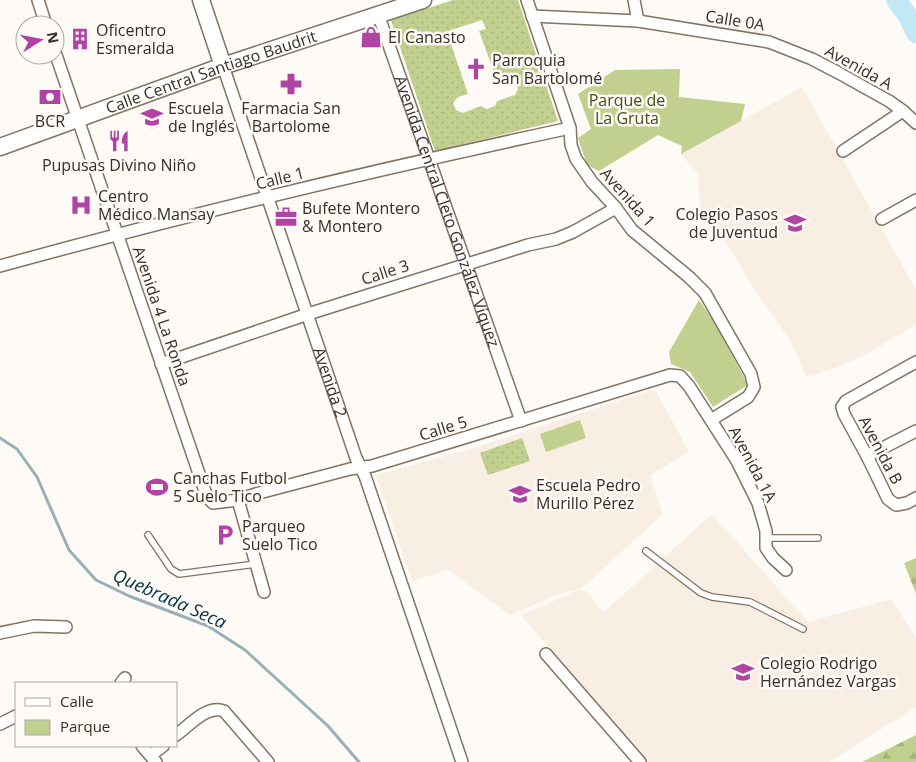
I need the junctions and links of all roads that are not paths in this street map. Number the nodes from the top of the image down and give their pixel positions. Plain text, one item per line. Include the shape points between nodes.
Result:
1 (38, 0) edge
2 (201, 0) edge
3 (422, 0) edge
4 (527, 0) edge
5 (634, 0) edge
6 (375, 7) edge
7 (43, 15) edge
8 (532, 16) junction
9 (638, 20) junction
10 (782, 48) joint
11 (59, 65) edge
12 (223, 66) junction
13 (903, 111) junction
14 (77, 118) junction
15 (916, 123) edge
16 (570, 128) junction
17 (0, 147) edge
18 (843, 151) dead end
19 (429, 158) junction
20 (268, 197) junction
21 (916, 200) edge
22 (616, 208) junction
23 (882, 219) dead end
24 (117, 234) junction
25 (465, 264) junction
26 (0, 266) edge
27 (308, 314) junction
28 (916, 362) edge
29 (161, 364) junction
30 (680, 376) joint
31 (710, 420) junction
32 (521, 421) junction
33 (916, 431) edge
34 (867, 456) junction
35 (361, 468) junction
36 (916, 498) edge
37 (238, 500) junction
38 (213, 504) joint
39 (148, 535) dead end
40 (766, 538) junction
41 (818, 538) dead end
42 (646, 551) dead end
43 (256, 564) junction
44 (786, 570) dead end
45 (264, 592) dead end
46 (66, 627) dead end
47 (803, 629) dead end
48 (0, 633) edge
49 (546, 654) dead end
50 (15, 716) edge
51 (0, 724) edge
52 (178, 734) edge
53 (143, 747) edge
54 (162, 747) edge
55 (153, 759) edge
56 (268, 762) edge
57 (462, 762) edge
58 (640, 762) edge

1 - 7 street
2 - 12 main road, Avenida 2
3 - 6 main road, Calle Central Santiago Baudrit
4 - 8 street, Avenida 1
5 - 9 street
6 - 12 main road, Calle Central Santiago Baudrit
6 - 19 street, Avenida Central Cleto González Víquez
8 - 9 street, Calle 0A
8 - 16 street, Avenida 1
9 - 10 street, Calle 0A via 769,42
10 - 13 street, Avenida A via 812,59
11 - 14 street, Avenida 4 La Ronda
12 - 14 main road, Calle Central Santiago Baudrit
12 - 20 street, Avenida 2
13 - 15 street, Avenida A
13 - 18 street
14 - 17 main road, Calle Central Santiago Baudrit
14 - 24 street, Avenida 4 La Ronda
16 - 19 street, Calle 1
16 - 22 street, Avenida 1 via 576,159
19 - 20 street, Calle 1
19 - 25 street, Avenida Central Cleto González Víquez
20 - 24 street, Calle 1
20 - 27 street, Avenida 2
21 - 23 street
22 - 25 street, Calle 3 via 556,239
22 - 31 street, Avenida 1 via 632,230 705,293 751,374 754,387 748,397
24 - 26 street, Calle 1
24 - 29 street, Avenida 4 La Ronda
25 - 27 street, Calle 3
25 - 32 street, Avenida Central Cleto González Víquez
27 - 29 street, Calle 3
27 - 35 street, Avenida 2
28 - 34 street, Avenida B via 846,401 842,407
29 - 38 street, Avenida 4 La Ronda via 207,497
30 - 31 street, Avenida 1A
30 - 32 street, Calle 5 via 670,375
31 - 40 street, Avenida 1A via 737,461 758,503
32 - 35 street, Calle 5
33 - 34 street
34 - 36 street, Avenida B via 888,499 896,505
35 - 37 street, Calle 5
35 - 57 street, Avenida 2
37 - 38 street, Calle 5
37 - 43 street
39 - 43 lane via 171,569 179,574
40 - 41 lane
40 - 44 street, Avenida 1A via 766,548
42 - 47 lane via 701,593 750,602
43 - 45 street
46 - 48 street via 34,626
49 - 58 street
50 - 51 street
52 - 56 street via 208,711 218,709 224,711
53 - 55 street
54 - 55 street

